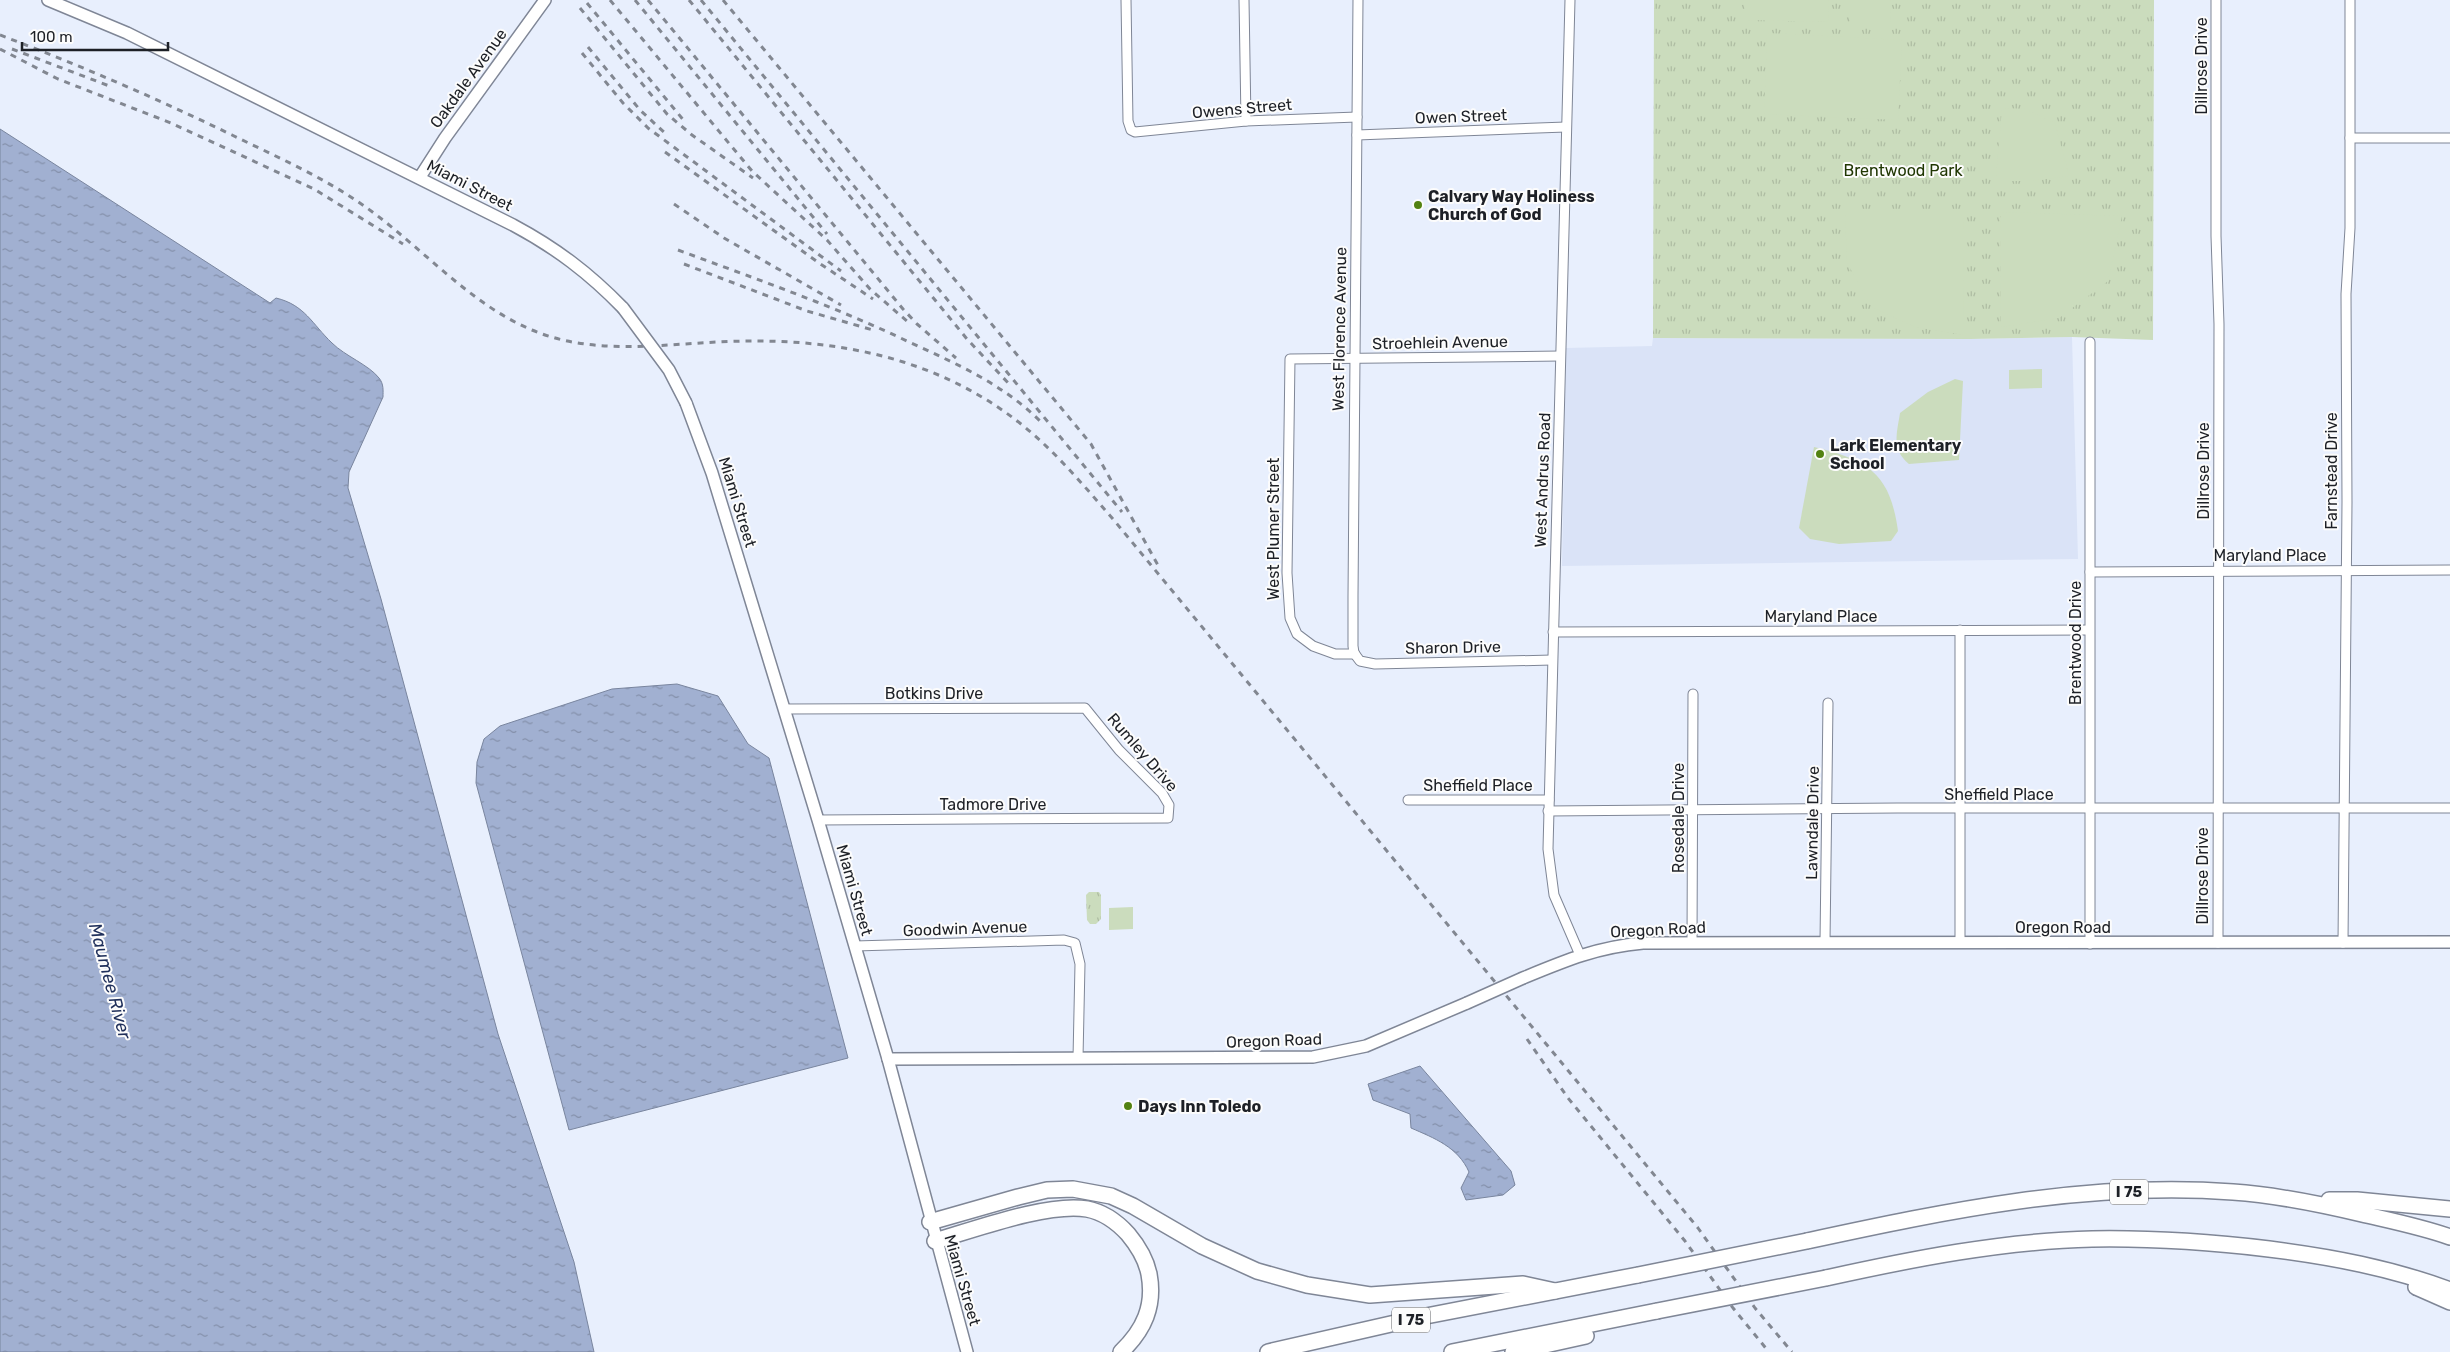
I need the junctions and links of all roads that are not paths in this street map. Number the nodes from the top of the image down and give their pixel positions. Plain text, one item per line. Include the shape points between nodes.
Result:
1 (48, 0) edge
2 (545, 0) edge
3 (1126, 0) edge
4 (1244, 0) edge
5 (1358, 0) edge
6 (1570, 0) edge
7 (2216, 0) edge
8 (2350, 0) edge
9 (1357, 117) junction
10 (1246, 121) junction
11 (1566, 128) junction
12 (1357, 135) junction
13 (2350, 138) junction
14 (2450, 138) edge
15 (420, 177) junction
16 (2090, 342) dead end
17 (1560, 356) junction
18 (1354, 358) junction
19 (1290, 359) joint
20 (2218, 570) junction
21 (2346, 570) junction
22 (2450, 570) edge
23 (2090, 572) junction
24 (1960, 630) junction
25 (2089, 630) junction
26 (1552, 632) junction
27 (1355, 656) junction
28 (1552, 660) junction
29 (1693, 694) dead end
30 (1828, 703) dead end
31 (1085, 708) joint
32 (784, 709) junction
33 (1408, 800) dead end
34 (1549, 800) junction
35 (2217, 808) junction
36 (2344, 808) junction
37 (2450, 808) edge
38 (1826, 809) junction
39 (1960, 809) junction
40 (2089, 809) junction
41 (1693, 810) junction
42 (1548, 811) junction
43 (1168, 818) joint
44 (818, 820) junction
45 (1825, 942) junction
46 (2450, 942) edge
47 (1692, 943) junction
48 (1960, 943) junction
49 (2218, 943) junction
50 (2343, 943) junction
51 (2090, 944) junction
52 (855, 946) junction
53 (1580, 955) junction
54 (1078, 1058) junction
55 (888, 1059) junction
56 (2302, 1200) junction
57 (2450, 1209) edge
58 (930, 1222) junction
59 (2450, 1237) edge
60 (935, 1241) junction
61 (2365, 1264) junction
62 (2450, 1290) edge
63 (1555, 1291) junction
64 (2450, 1302) edge
65 (1658, 1311) junction
66 (967, 1352) edge
67 (1121, 1352) edge
68 (1268, 1352) edge
69 (1452, 1352) edge
70 (1513, 1352) edge

1 - 15 street, Miami Street via 127,33
2 - 15 street, Oakdale Avenue
3 - 10 street, Owens Street via 1128,121 1131,130 1143,133
4 - 10 street
5 - 9 street, West Florence Avenue
6 - 11 street, West Andrus Road
7 - 20 street, Dillrose Drive
8 - 13 street, Farnstead Drive
9 - 10 street, Owens Street
9 - 12 street, West Florence Avenue
11 - 12 street, Owen Street
11 - 17 street, West Andrus Road
12 - 18 street, West Florence Avenue
13 - 14 street
13 - 21 street, Farnstead Drive via 2350,236 2346,294
15 - 32 street, Miami Street, bridge via 544,242 582,268 623,308 669,370 686,403 712,473
16 - 23 street, Brentwood Drive
17 - 18 street, Stroehlein Avenue
17 - 26 street, West Andrus Road
18 - 19 street, Stroehlein Avenue
18 - 27 street, West Florence Avenue via 1352,596
19 - 27 street, West Plumer Street via 1287,572 1290,618 1297,634 1313,646 1335,654
20 - 21 street, Maryland Place
20 - 23 street, Maryland Place
20 - 35 street, Dillrose Drive
21 - 22 street, Maryland Place
21 - 36 street, Farnstead Drive
23 - 25 street, Brentwood Drive
24 - 25 street, Maryland Place
24 - 26 street, Maryland Place
24 - 39 street
25 - 40 street, Brentwood Drive
26 - 28 street, West Andrus Road
27 - 28 street, Sharon Drive via 1375,664
28 - 34 street, West Andrus Road
29 - 41 street, Rosedale Drive
30 - 38 street, Lawndale Drive
31 - 32 street, Botkins Drive
31 - 43 street, Rumley Drive via 1119,750 1162,793 1169,805
32 - 44 street, Miami Street
33 - 34 street, Sheffield Place
34 - 42 street, West Andrus Road
35 - 36 street, Sheffield Place
35 - 40 street, Sheffield Place
35 - 49 street, Dillrose Drive
36 - 37 street, Sheffield Place
36 - 50 street, Farnstead Drive
38 - 39 street, Sheffield Place
38 - 41 street, Sheffield Place
38 - 45 street, Lawndale Drive
39 - 40 street, Sheffield Place
39 - 48 street
40 - 51 street, Brentwood Drive
41 - 42 street, Sheffield Place
41 - 47 street, Rosedale Drive
42 - 53 street, West Andrus Road via 1551,883 1560,913
43 - 44 street, Tadmore Drive
44 - 52 street, Miami Street
45 - 47 street, Oregon Road
45 - 48 street, Oregon Road
46 - 50 street, Oregon Road
47 - 53 street, Oregon Road via 1621,945
48 - 51 street, Oregon Road
49 - 50 street, Oregon Road
49 - 51 street, Oregon Road
52 - 54 street, Goodwin Avenue via 1064,940 1075,943 1080,964
52 - 55 street, Miami Street
53 - 54 street, Oregon Road, bridge via 1366,1046 1324,1056
54 - 55 street, Oregon Road
55 - 58 street, Miami Street
56 - 57 highway via 2357,1200
56 - 59 highway, I 75 / I 75
56 - 63 highway, I 75 / I 75, bridge via 2178,1190 2006,1202
58 - 60 street, Miami Street
58 - 63 highway via 1047,1190 1073,1189 1110,1196 1202,1246 1257,1271 1307,1285 1370,1295 1522,1284
60 - 66 street, Miami Street
60 - 67 highway via 1044,1210 1086,1208 1100,1213 1120,1225 1137,1244 1151,1285 1149,1310 1137,1338
61 - 62 highway
61 - 64 highway
61 - 65 highway, bridge via 2230,1244 2090,1239 1988,1248
63 - 68 highway, I 75
65 - 69 highway
65 - 70 highway via 1631,1326

